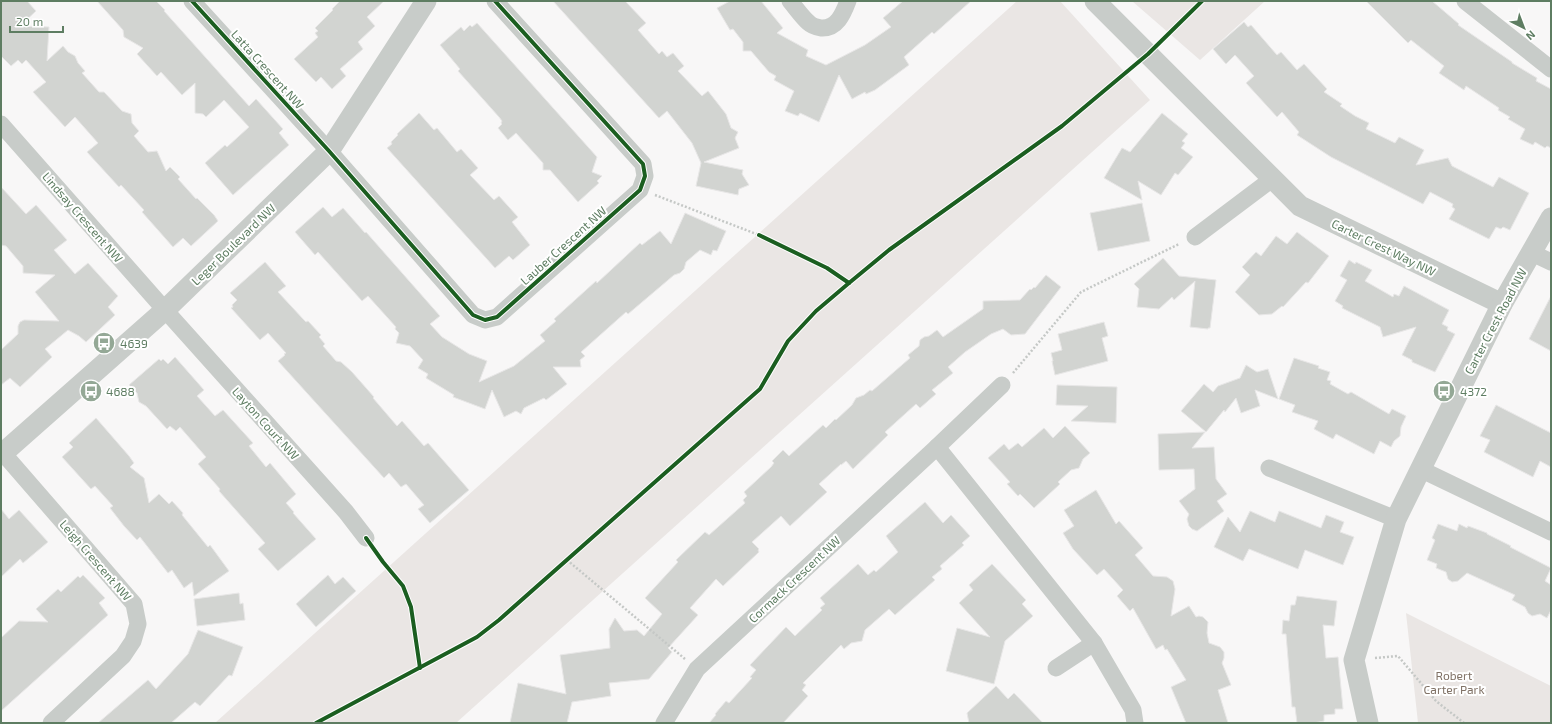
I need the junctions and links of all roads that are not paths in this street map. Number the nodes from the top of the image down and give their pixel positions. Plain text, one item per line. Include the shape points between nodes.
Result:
1 (192, 1) edge
2 (426, 1) edge
3 (495, 1) edge
4 (790, 1) edge
5 (848, 1) edge
6 (1095, 1) edge
7 (1465, 1) edge
8 (1551, 69) edge
9 (1, 124) edge
10 (329, 151) junction
11 (1272, 179) junction
12 (1551, 218) edge
13 (1195, 236) road end
14 (1532, 252) junction
15 (1551, 262) edge
16 (1502, 304) junction
17 (165, 310) junction
18 (1002, 385) road end
19 (937, 447) junction
20 (2, 454) edge
21 (1269, 468) dead end
22 (1420, 469) junction
23 (1396, 519) junction
24 (1551, 532) edge
25 (366, 538) dead end
26 (1094, 644) junction
27 (1056, 668) dead end
28 (52, 723) edge
29 (664, 723) edge
30 (1135, 723) edge
31 (1368, 723) edge

1 - 10 street, Latta Crescent NW
2 - 10 street, Leger Boulevard NW
3 - 10 street, Lauber Crescent NW via 643,164 645,176 640,190 497,317 485,320 474,315
4 - 5 street via 808,23 823,28 831,27 839,20
6 - 11 street, Carter Crest Way NW
7 - 8 street
9 - 17 street, Lindsay Crescent NW
10 - 17 street, Leger Boulevard NW
11 - 13 street
11 - 16 street, Carter Crest Way NW via 1300,206
12 - 14 street, Carter Crest Road NW
14 - 15 street
14 - 16 street, Carter Crest Road NW
16 - 22 street, Carter Crest Road NW
17 - 20 street, Leger Boulevard NW
17 - 25 street, Layton Court NW via 346,512
18 - 19 street, Cormack Crescent NW
19 - 26 street
19 - 29 street, Cormack Crescent NW via 697,669
20 - 28 street, Leigh Crescent NW via 134,604 138,624 133,641 124,656
21 - 23 street
22 - 23 street, Carter Crest Road NW
22 - 24 street
23 - 31 street, Carter Crest Road NW via 1354,660
26 - 27 street
26 - 30 street via 1133,710

